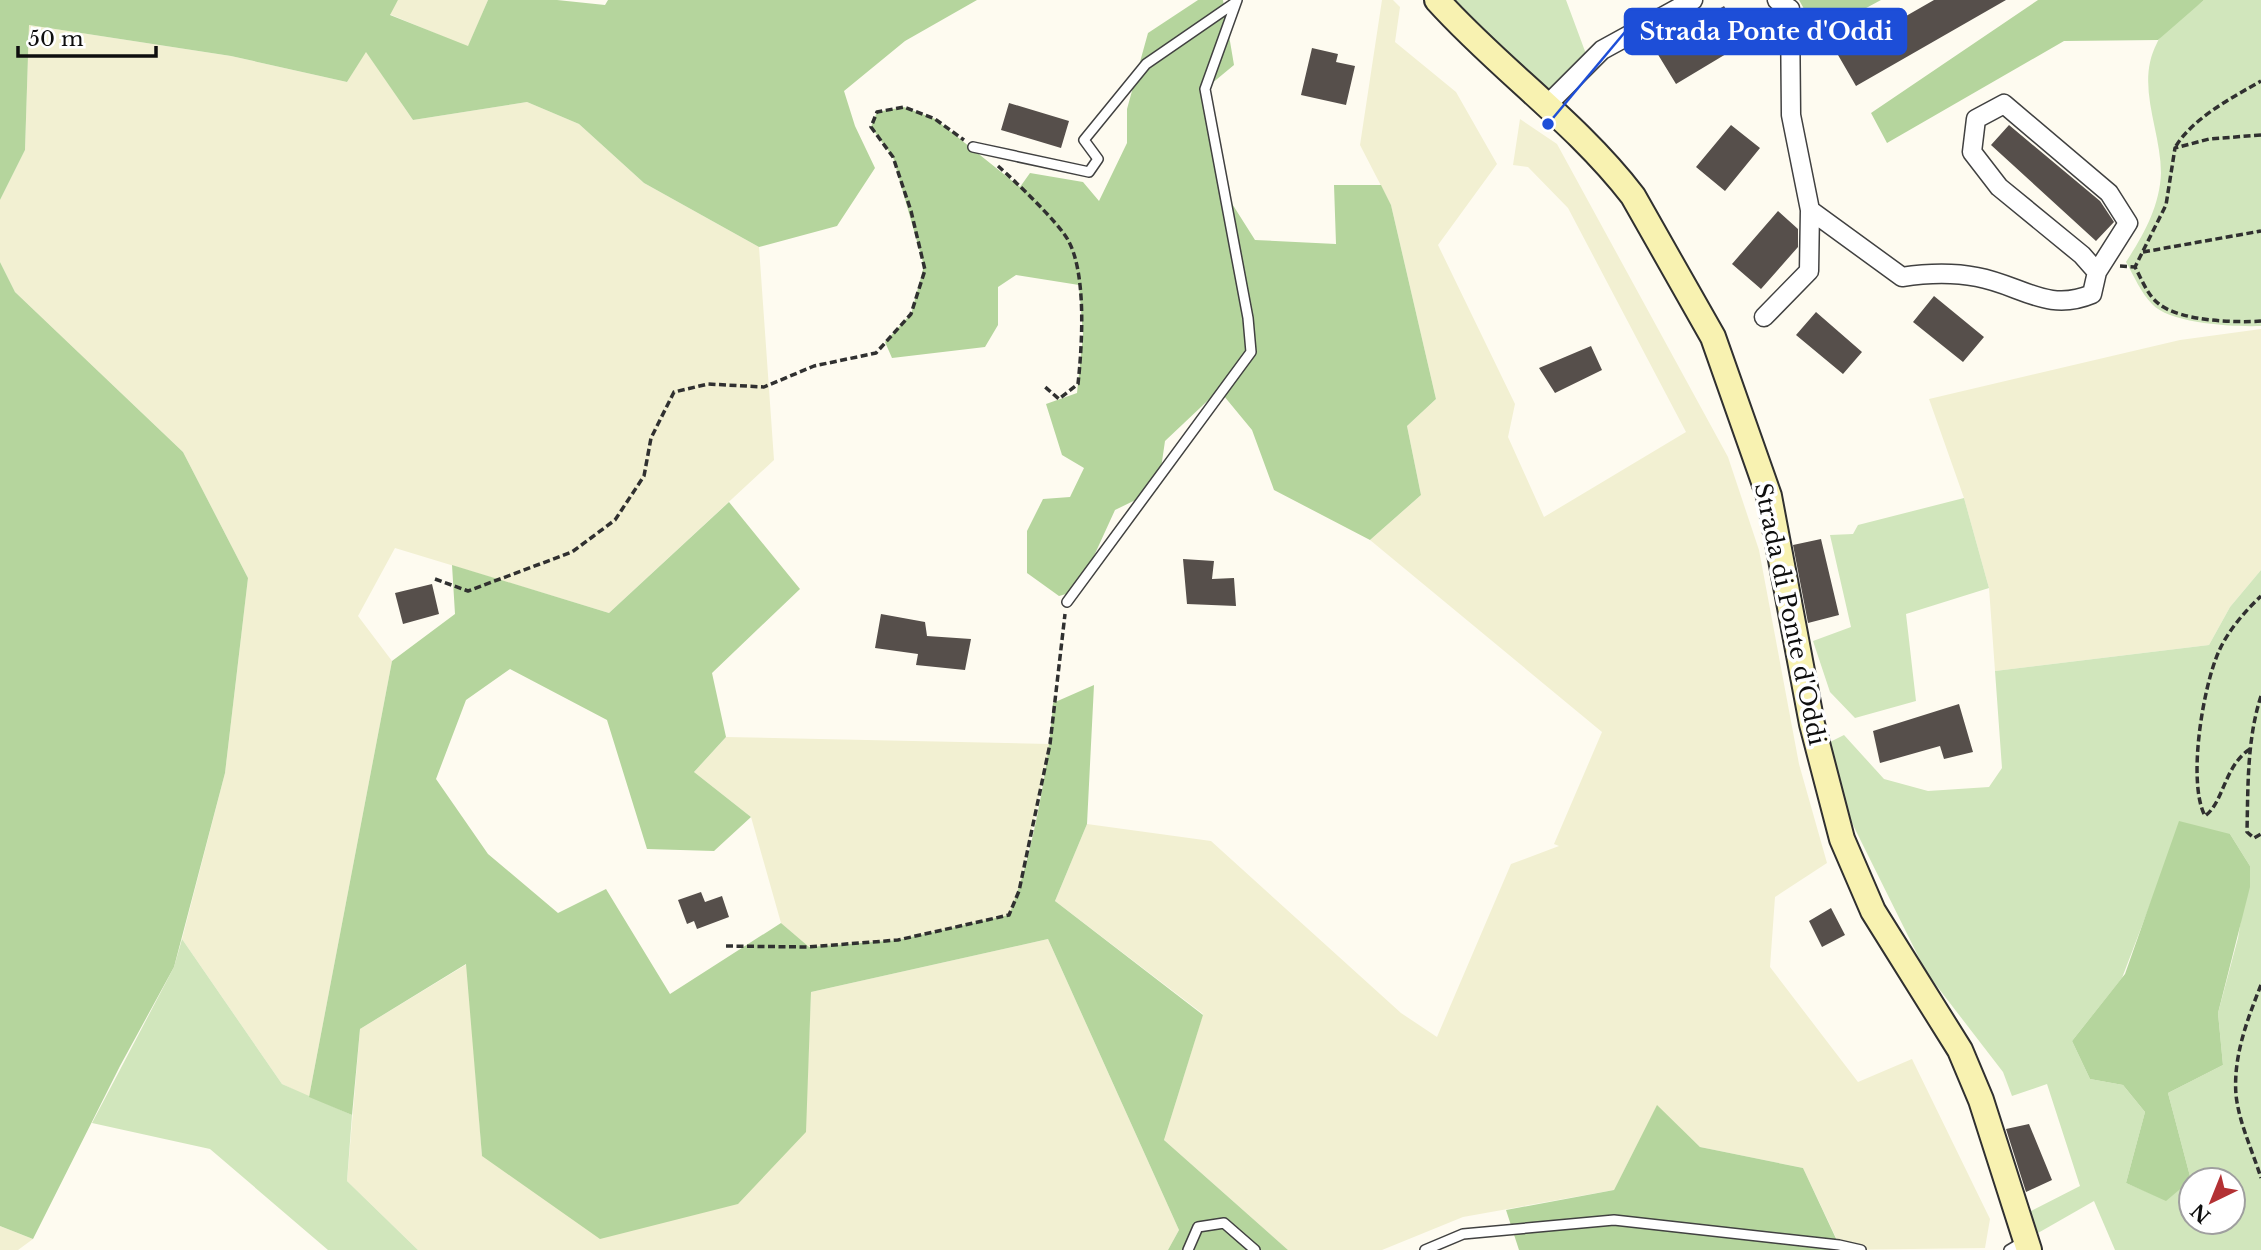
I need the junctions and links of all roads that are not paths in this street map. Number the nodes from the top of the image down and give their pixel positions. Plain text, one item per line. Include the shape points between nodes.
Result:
1 (1437, 0) edge
2 (1693, 0) edge
3 (1777, 0) edge
4 (1236, 1) edge
5 (1547, 105) junction
6 (973, 147) road end
7 (1810, 210) junction
8 (2097, 272) junction
9 (1764, 317) dead end
10 (1067, 602) road end
11 (2021, 1247) edge
12 (1188, 1250) edge
13 (1255, 1250) edge
14 (1425, 1250) edge
15 (1861, 1250) edge

1 - 5 street, Strada di Ponte d'Oddi
2 - 5 street via 1602,50
3 - 7 street via 1790,9 1791,115
4 - 6 lane via 1146,64 1084,140 1098,159 1089,172
4 - 10 lane via 1205,89 1251,352
5 - 11 street, Strada di Ponte d'Oddi via 1633,196 1713,337 1769,496 1812,724 1842,839 1873,911 1961,1050 1981,1100
7 - 8 street via 1902,277 1936,272 1979,277 2047,300 2073,302 2092,294
7 - 9 street via 1810,271
8 - 8 street via 1999,187 1972,152 1976,119 2004,104 2109,192 2128,223
12 - 13 lane via 1199,1227 1224,1223
14 - 15 lane via 1462,1234 1615,1220

